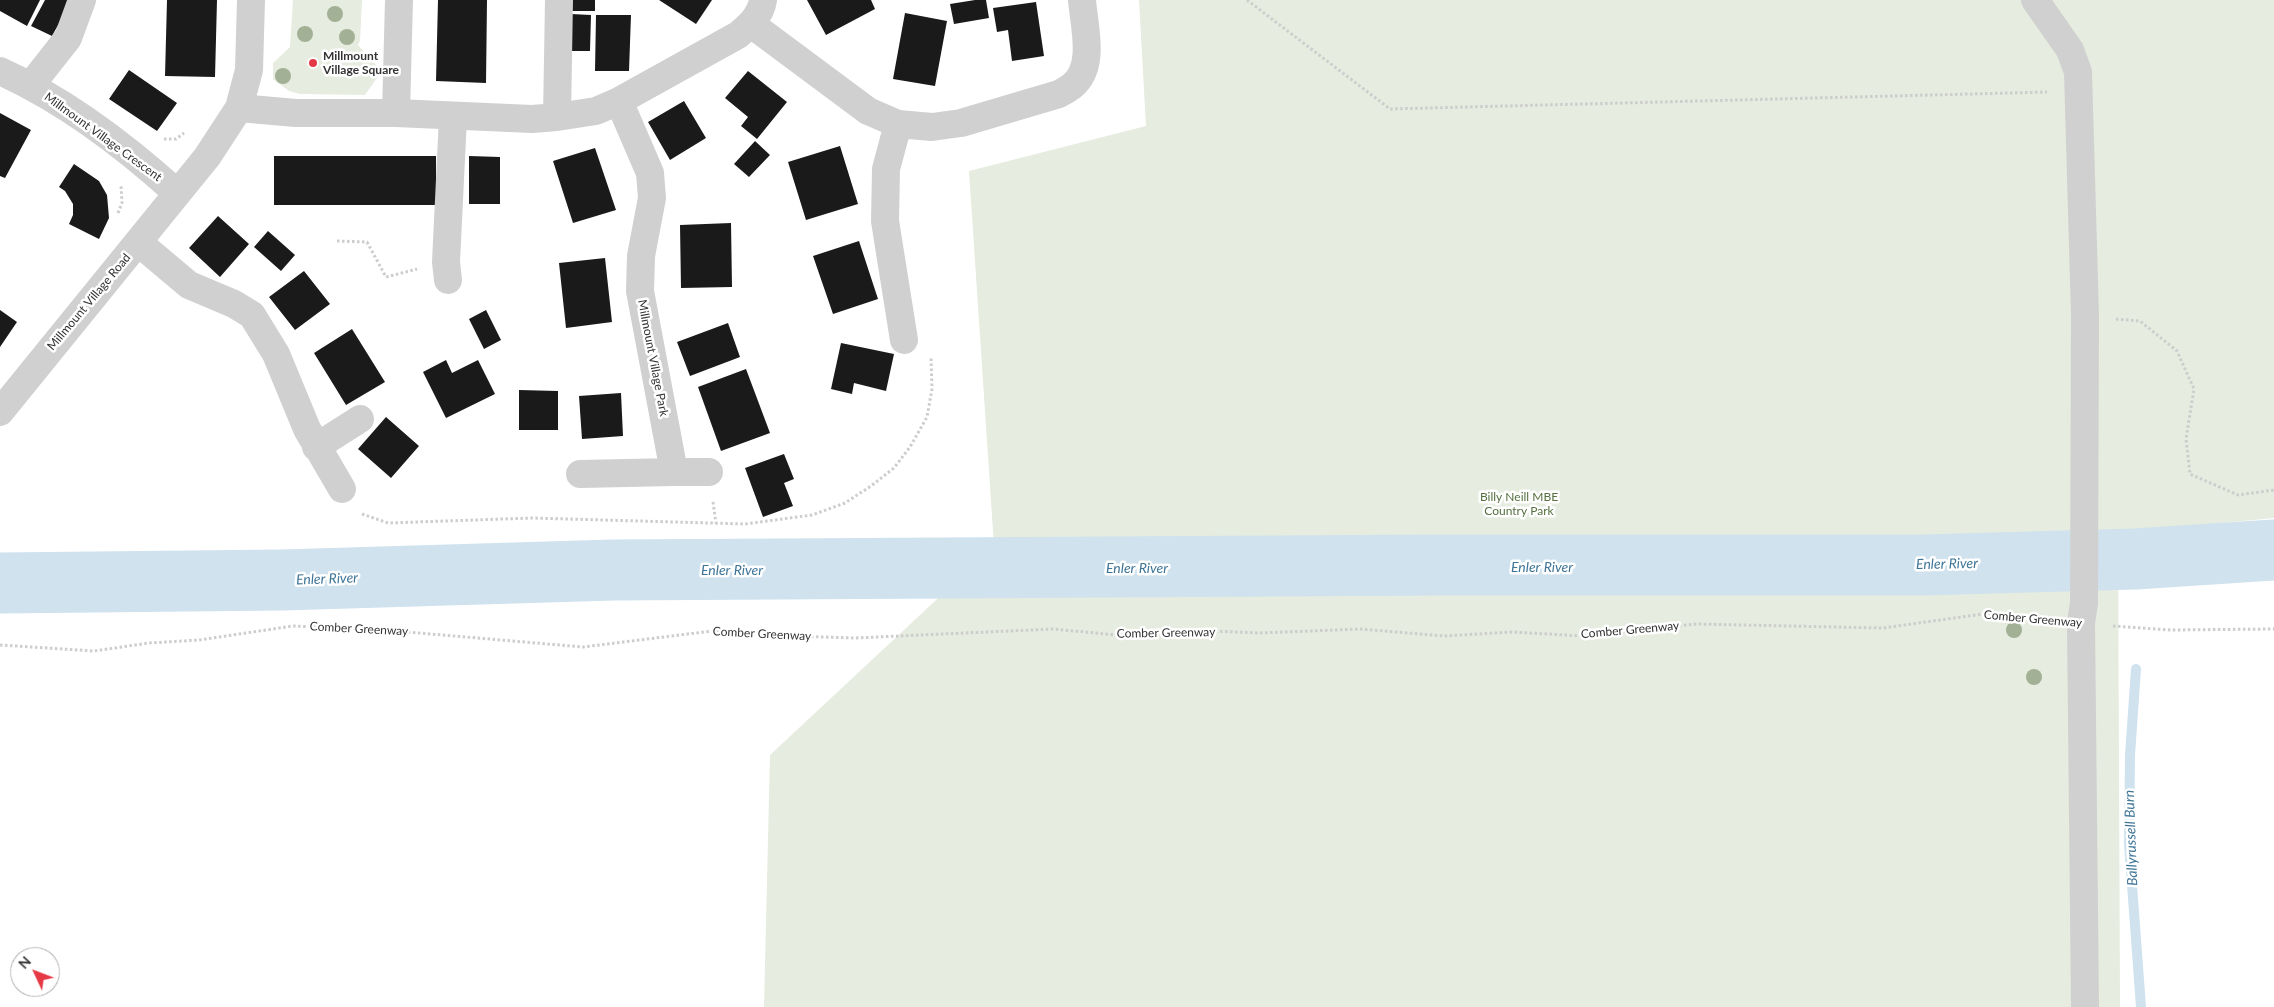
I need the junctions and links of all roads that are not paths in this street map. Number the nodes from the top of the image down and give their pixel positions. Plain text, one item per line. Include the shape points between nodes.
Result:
1 (82, 0) edge
2 (251, 0) edge
3 (399, 0) edge
4 (559, 0) edge
5 (1082, 0) edge
6 (2035, 0) edge
7 (757, 12) edge
8 (0, 71) edge
9 (31, 85) junction
10 (619, 101) junction
11 (239, 108) junction
12 (396, 113) junction
13 (557, 116) junction
14 (453, 117) junction
15 (898, 124) junction
16 (177, 193) junction
17 (139, 243) junction
18 (447, 271) road end
19 (904, 340) dead end
20 (0, 412) edge
21 (360, 419) dead end
22 (316, 447) junction
23 (674, 472) junction
24 (709, 472) dead end
25 (580, 474) dead end
26 (342, 488) dead end
27 (2085, 1007) edge

1 - 9 street via 68,38
2 - 11 street via 249,70
3 - 12 street
4 - 13 street
5 - 15 street via 1085,68 1073,86 1058,94 960,123 932,127
6 - 27 street via 2070,50 2078,72 2085,316 2081,623
7 - 10 street via 738,35
7 - 15 street via 868,111
8 - 9 street, Millmount Village Crescent
9 - 16 street, Millmount Village Crescent via 96,128
10 - 13 street via 596,110
10 - 23 street, Millmount Village Park via 650,174 652,198 641,256 640,291
11 - 12 street via 296,113
11 - 16 street via 207,157
12 - 14 street
13 - 14 street via 532,119
14 - 18 street
15 - 19 street via 886,169 885,221
16 - 17 street, Millmount Village Road
17 - 20 street, Millmount Village Road
17 - 22 street via 189,284 252,315 276,354
21 - 22 street
22 - 26 street
23 - 24 street
23 - 25 street

